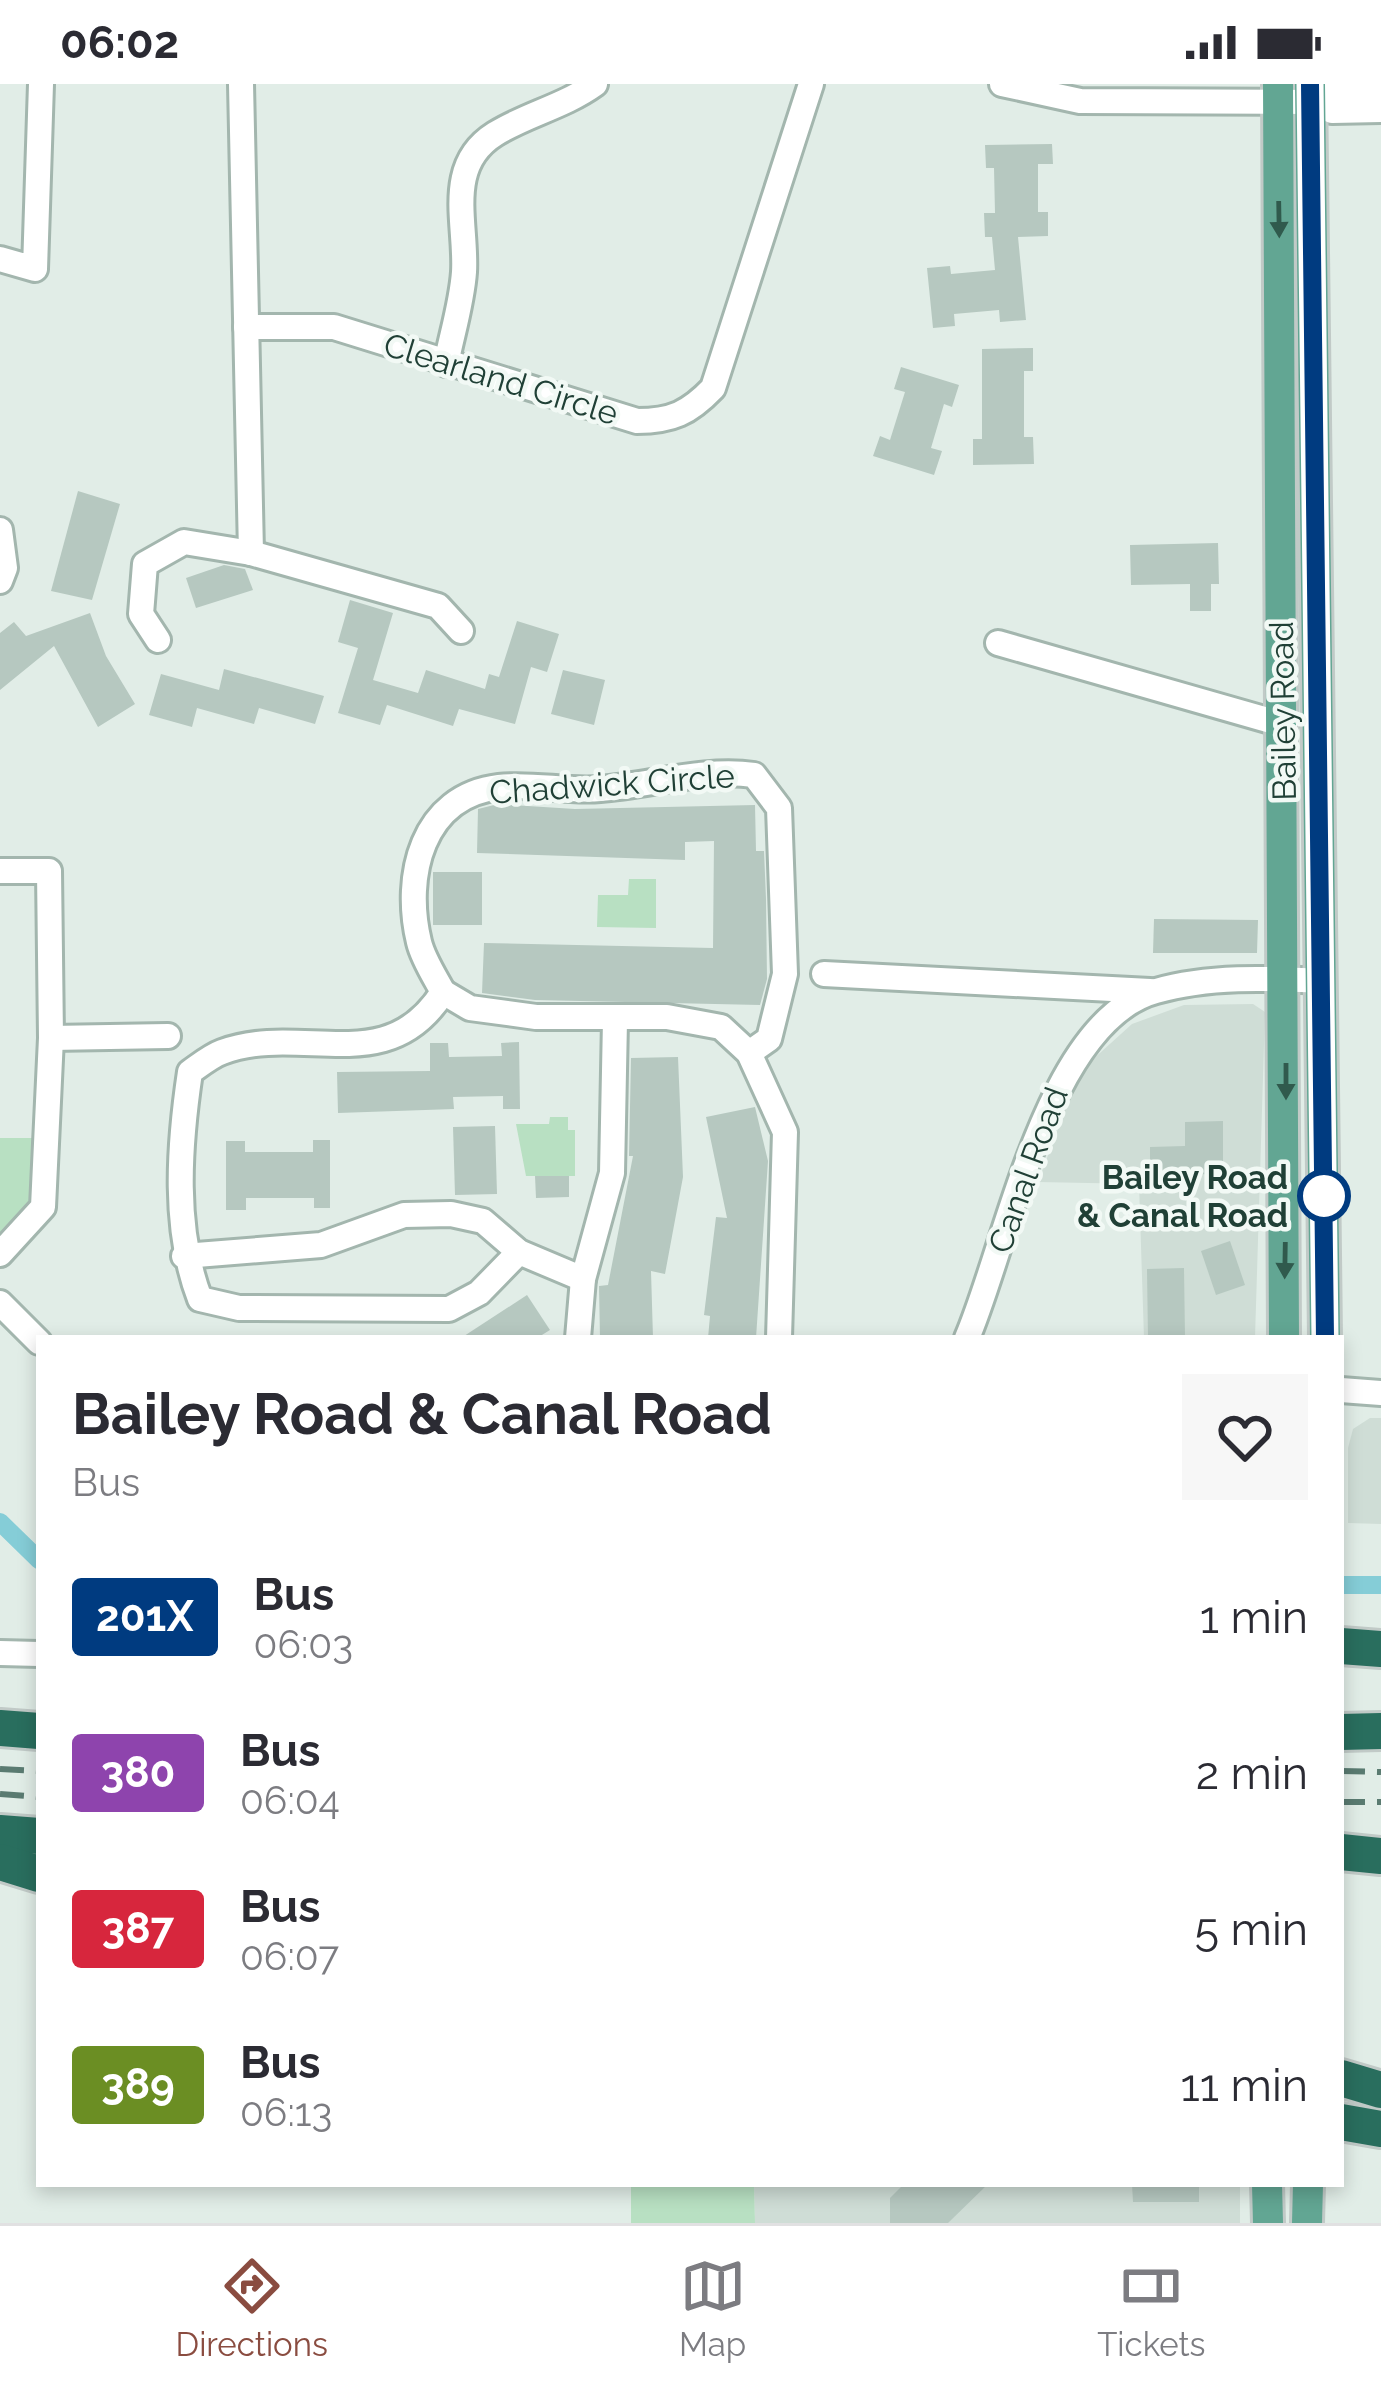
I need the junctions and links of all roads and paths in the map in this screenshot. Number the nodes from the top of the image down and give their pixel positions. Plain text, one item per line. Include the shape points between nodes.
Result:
1 (41, 84) edge
2 (241, 84) edge
3 (255, 84) edge
4 (595, 84) edge
5 (811, 84) edge
6 (1002, 84) edge
7 (1381, 87) edge
8 (1278, 93) edge
9 (1310, 93) edge
10 (1381, 110) edge
11 (0, 259) edge
12 (247, 327) junction
13 (446, 364) junction
14 (0, 530) edge
15 (251, 553) junction
16 (0, 581) edge
17 (461, 632) dead end
18 (158, 640) dead end
19 (998, 643) dead end
20 (1285, 725) junction
21 (0, 871) edge
22 (824, 974) dead end
23 (1286, 979) junction
24 (1322, 980) junction
25 (443, 992) junction
26 (1150, 992) junction
27 (615, 1020) junction
28 (168, 1036) dead end
29 (51, 1038) junction
30 (749, 1053) junction
31 (519, 1252) junction
32 (0, 1254) edge
33 (184, 1256) junction
34 (584, 1279) junction
35 (0, 1303) edge
36 (578, 1335) edge
37 (779, 1335) edge
38 (968, 1335) edge
39 (1284, 1335) edge
40 (1325, 1335) edge
41 (36, 1339) edge
42 (1344, 1390) edge
43 (1381, 1393) edge
44 (1344, 1646) edge
45 (1381, 1648) edge
46 (0, 1653) edge
47 (36, 1654) edge
48 (36, 1718) edge
49 (0, 1724) edge
50 (36, 1730) edge
51 (1344, 1732) edge
52 (1381, 1732) edge
53 (0, 1833) edge
54 (36, 1836) edge
55 (0, 1862) edge
56 (36, 1873) edge
57 (1344, 2079) edge
58 (1381, 2090) edge
59 (1344, 2123) edge
60 (1381, 2129) edge
61 (1267, 2187) edge
62 (1308, 2187) edge
63 (1268, 2223) edge
64 (1307, 2223) edge

1 - 11 street via 34,269
2 - 12 street
3 - 12 street via 255,304
4 - 13 street via 492,135 470,159 459,192 464,273
5 - 13 street, Clearland Circle via 713,388 693,409 668,421 637,421
6 - 8 street via 1080,101
7 - 9 street
8 - 9 street
8 -> 20 main road, Bailey Road
9 - 10 street via 1332,111
9 - 24 main road, Bailey Road
12 - 13 street, Clearland Circle via 334,327
12 - 15 street
14 - 16 street
15 - 17 street via 438,606
15 - 18 street via 184,542 145,564 141,614
19 - 20 street
20 - 23 main road, Bailey Road
21 - 29 street via 49,871
22 - 26 street
23 - 24 street, Canal Road
23 - 26 street, Canal Road
23 -> 39 main road, Bailey Road
24 - 40 main road, Bailey Road
25 - 27 street via 470,1009
25 - 30 street, Chadwick Circle via 419,943 415,865 429,825 460,797 500,787 668,783 719,771 754,776 779,808 785,974 769,1039
25 - 33 street via 427,1018 366,1047 275,1042 220,1052 190,1072 182,1124
26 - 38 street, Canal Road via 1101,1027 1062,1073
27 - 30 street via 667,1017 722,1027
27 - 34 street via 612,1174
28 - 29 street
29 - 32 street via 43,1207
30 - 37 street via 785,1132
31 - 33 street via 483,1220 451,1214 404,1215 321,1245
31 - 33 street via 479,1293 449,1309 239,1308 200,1299
31 - 34 street
34 - 36 street
35 - 41 street
42 - 43 street
44 - 45 highway
46 - 47 street
48 - 49 highway
49 - 50 highway
51 - 52 highway
53 - 54 highway
55 - 56 highway
57 - 58 highway
59 - 60 highway
61 - 63 main road
62 - 64 main road

